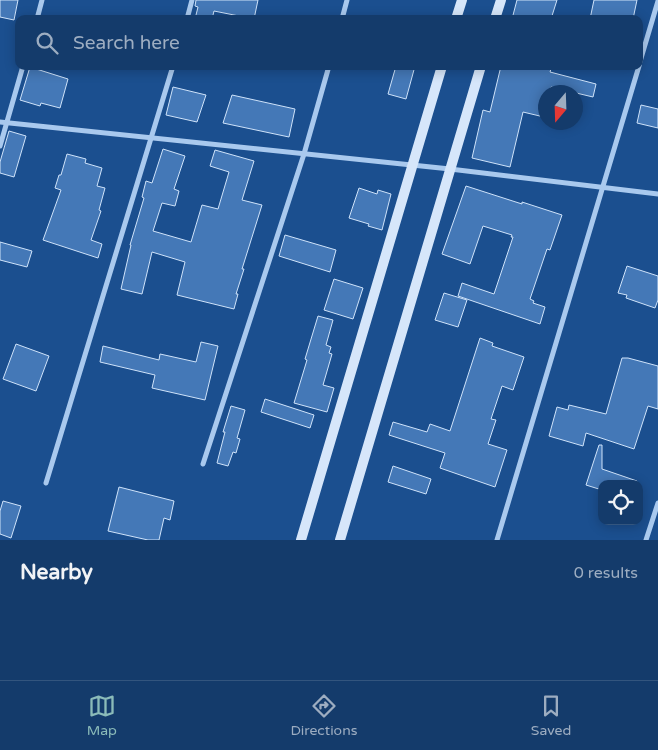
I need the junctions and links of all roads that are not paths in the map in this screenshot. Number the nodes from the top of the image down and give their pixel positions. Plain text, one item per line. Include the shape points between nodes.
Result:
1 (42, 0) edge
2 (192, 0) edge
3 (347, 0) edge
4 (462, 0) edge
5 (501, 0) edge
6 (658, 1) edge
7 (38, 15) edge
8 (188, 15) edge
9 (343, 15) edge
10 (457, 15) edge
11 (496, 15) edge
12 (643, 52) edge
13 (22, 70) edge
14 (172, 70) edge
15 (327, 70) edge
16 (441, 70) edge
17 (480, 70) edge
18 (638, 70) edge
19 (0, 122) edge
20 (7, 123) junction
21 (152, 138) junction
22 (0, 146) edge
23 (304, 154) junction
24 (412, 165) junction
25 (450, 169) junction
26 (603, 188) junction
27 (658, 194) edge
28 (203, 464) dead end
29 (46, 483) dead end
30 (658, 503) edge
31 (301, 540) edge
32 (340, 540) edge
33 (497, 540) edge
34 (646, 540) edge

1 - 7 street
2 - 8 street
3 - 9 street
4 - 10 main road
5 - 11 main road
6 - 12 street
13 - 20 street
14 - 21 street
15 - 23 street
16 - 24 main road
17 - 25 main road
18 - 26 street
19 - 20 street
20 - 21 street
20 - 22 street
21 - 23 street
21 - 29 street
23 - 24 street
23 - 28 street
24 - 25 street
24 - 31 main road
25 - 26 street
25 - 32 main road
26 - 27 street
26 - 33 street
30 - 34 street

